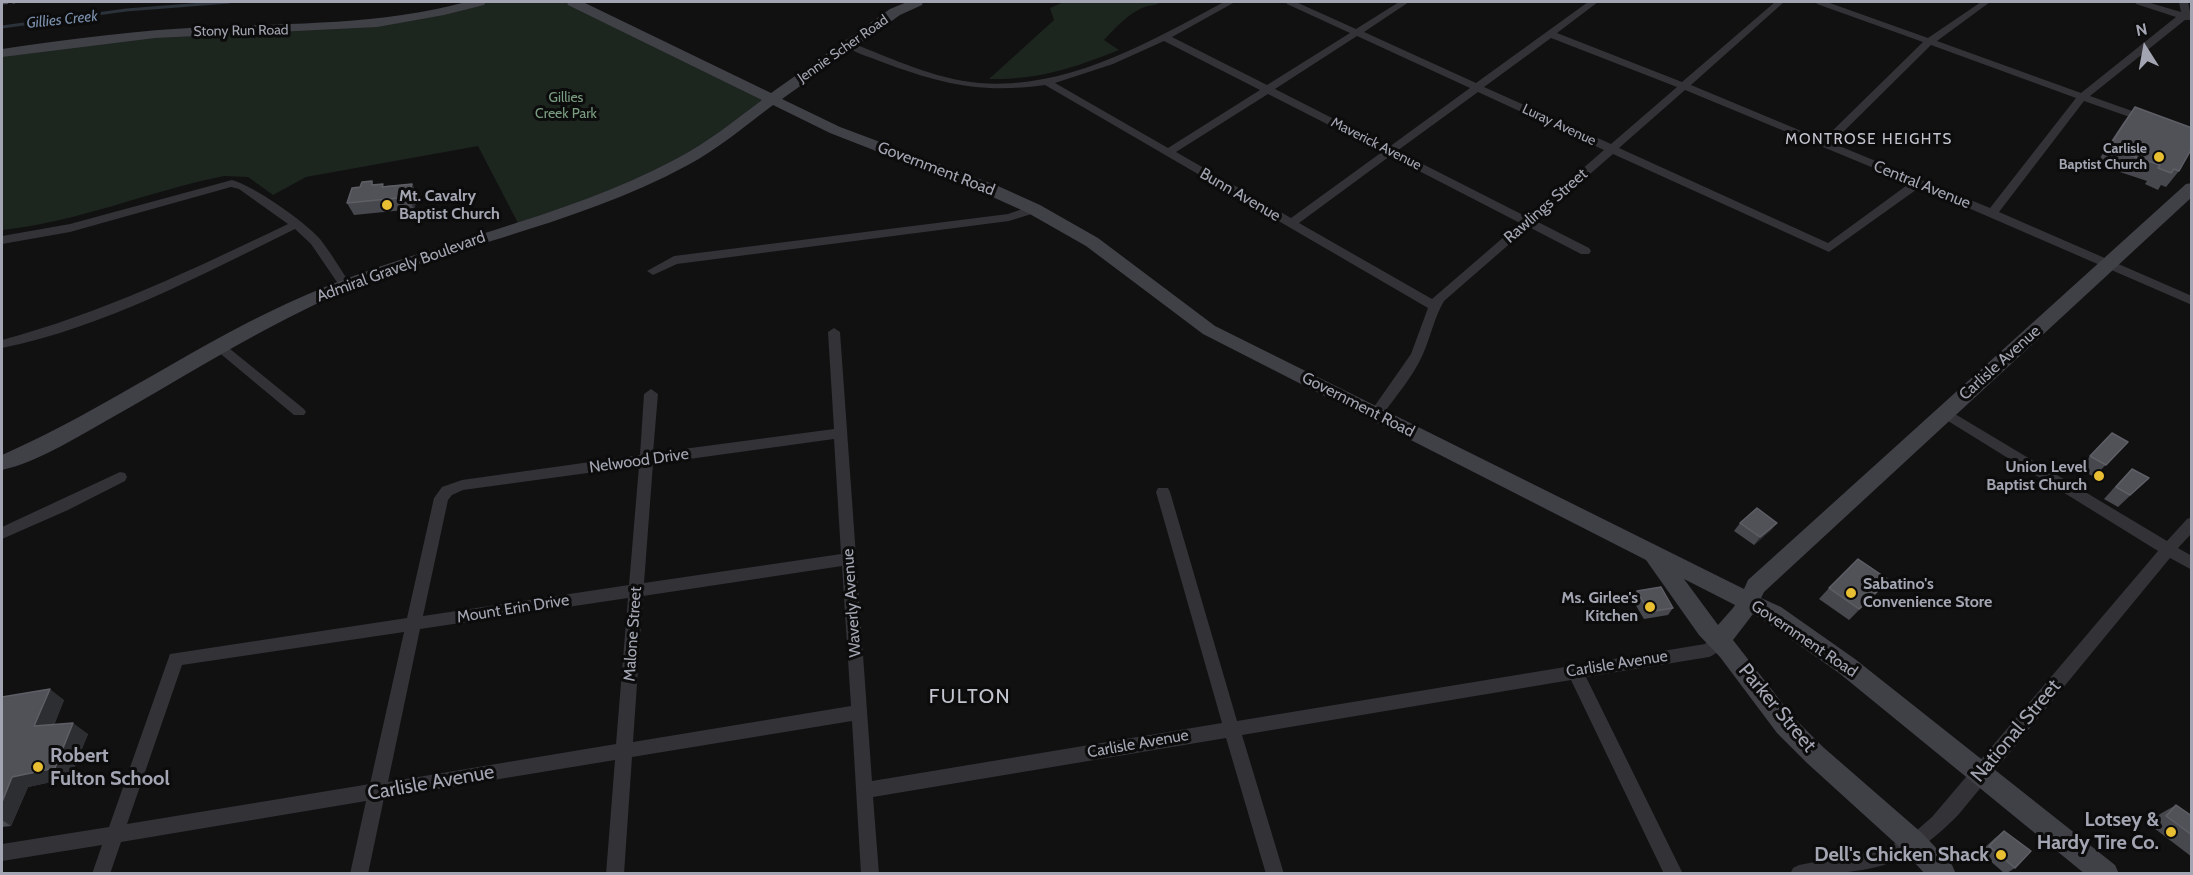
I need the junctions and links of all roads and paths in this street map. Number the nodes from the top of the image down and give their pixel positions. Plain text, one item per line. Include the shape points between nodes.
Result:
1 (478, 2) edge
2 (573, 2) edge
3 (917, 2) edge
4 (1230, 2) edge
5 (1290, 2) edge
6 (1405, 2) edge
7 (1593, 2) edge
8 (1780, 2) edge
9 (1820, 2) edge
10 (1986, 2) edge
11 (2139, 2) edge
12 (2184, 2) edge
13 (2187, 17) edge
14 (1357, 33) junction
15 (1550, 34) junction
16 (1166, 38) junction
17 (1930, 41) junction
18 (849, 45) junction
19 (2, 53) edge
20 (1048, 83) junction
21 (1684, 86) junction
22 (1476, 87) junction
23 (1268, 89) junction
24 (2082, 97) junction
25 (772, 100) junction
26 (2155, 123) edge
27 (1825, 144) junction
28 (1612, 150) junction
29 (1391, 152) junction
30 (1167, 153) junction
31 (1918, 183) junction
32 (2192, 188) edge
33 (1034, 210) junction
34 (1992, 213) junction
35 (1528, 222) junction
36 (296, 224) junction
37 (1292, 224) junction
38 (2, 240) edge
39 (1585, 251) dead end
40 (2108, 265) junction
41 (653, 271) dead end
42 (345, 285) junction
43 (2192, 301) edge
44 (1434, 306) junction
45 (834, 332) dead end
46 (2, 344) edge
47 (220, 347) junction
48 (651, 394) dead end
49 (299, 412) dead end
50 (1945, 413) junction
51 (1376, 414) junction
52 (841, 433) junction
53 (647, 460) junction
54 (2, 462) edge
55 (120, 477) dead end
56 (1163, 492) dead end
57 (2192, 523) edge
58 (2, 533) edge
59 (2168, 549) junction
60 (1653, 553) junction
61 (849, 559) junction
62 (2192, 564) edge
63 (636, 591) junction
64 (1748, 601) junction
65 (412, 625) junction
66 (1719, 640) junction
67 (1575, 671) junction
68 (860, 712) junction
69 (1232, 728) junction
70 (624, 750) junction
71 (1981, 773) junction
72 (865, 790) junction
73 (377, 792) junction
74 (114, 834) junction
75 (1914, 843) junction
76 (2, 853) edge
77 (101, 873) edge
78 (359, 873) edge
79 (615, 873) edge
80 (870, 873) edge
81 (1275, 873) edge
82 (1674, 873) edge
83 (1799, 873) edge
84 (1943, 873) edge
85 (2106, 873) edge

1 - 19 main road, Stony Run Road via 400,21 347,28 175,33
2 - 25 main road, Government Road
3 - 18 main road, Jennie Scher Road via 895,12
4 - 16 street
5 - 14 street, Luray Avenue
6 - 14 street
7 - 15 street
8 - 21 street, Rawlings Street
9 - 17 street
10 - 17 street
11 - 13 street
12 - 13 street
13 - 24 street
14 - 22 street, Luray Avenue
14 - 23 street
15 - 21 street, Central Avenue
15 - 22 street
16 - 20 street
16 - 23 street, Maverick Avenue
17 - 24 street
17 - 27 street
18 - 20 street via 960,83 1000,87
18 - 25 main road, Jennie Scher Road
20 - 30 street, Bunn Avenue
21 - 27 street, Central Avenue
21 - 28 street, Rawlings Street
22 - 28 street, Luray Avenue
22 - 29 street
23 - 29 street, Maverick Avenue
23 - 30 street
24 - 26 street
24 - 34 street
25 - 33 main road, Government Road via 835,130
25 - 42 main road, Admiral Gravely Boulevard via 709,146 652,177
27 - 31 street, Central Avenue
28 - 31 street, Luray Avenue via 1829,248
28 - 35 street, Rawlings Street
29 - 35 street, Maverick Avenue
29 - 37 street
30 - 37 street, Bunn Avenue
31 - 34 street, Central Avenue
32 - 40 main road, Carlisle Avenue
33 - 41 street via 1010,218 674,260
33 - 51 main road, Government Road via 1092,242 1209,330
34 - 40 street, Central Avenue
35 - 39 street, Maverick Avenue
35 - 44 street, Rawlings Street via 1440,296
36 - 38 street via 232,183 70,228
36 - 42 street via 315,241
36 - 46 street via 116,309
37 - 44 street, Bunn Avenue
40 - 43 street, Central Avenue
40 - 50 main road, Carlisle Avenue
42 - 47 main road, Admiral Gravely Boulevard
44 - 51 street, Rawlings Street via 1417,354
45 - 52 street, Waverly Avenue
47 - 49 street
47 - 54 main road, Admiral Gravely Boulevard via 80,428
48 - 53 street, Malone Street
50 - 59 street
50 - 64 main road, Carlisle Avenue via 1756,585
51 - 60 main road, Government Road
52 - 53 street, Nelwood Drive
52 - 61 street, Waverly Avenue
53 - 63 street, Malone Street
53 - 65 street, Nelwood Drive via 462,485 447,491 441,498
55 - 58 street
56 - 69 street
57 - 59 street, National Street
59 - 62 street
59 - 71 street, National Street
60 - 64 main road, Government Road
60 - 66 main road, Parker Street
61 - 63 street, Mount Erin Drive
61 - 68 street, Waverly Avenue
63 - 65 street, Mount Erin Drive
63 - 70 street, Malone Street
64 - 66 main road, Carlisle Avenue via 1742,615
64 - 71 main road, Government Road via 1843,662
65 - 73 street
65 - 74 street, Mount Erin Drive via 176,659
66 - 67 street, Carlisle Avenue via 1709,650
66 - 75 main road, Parker Street via 1800,740
67 - 69 street, Carlisle Avenue
67 - 82 street
68 - 70 street, Carlisle Avenue
68 - 72 street, Waverly Avenue
69 - 72 street, Carlisle Avenue
69 - 81 street
70 - 73 street, Carlisle Avenue
70 - 79 street, Malone Street
71 - 75 street, National Street
71 - 85 main road, Government Road
72 - 80 street, Waverly Avenue
73 - 74 street, Carlisle Avenue
73 - 78 street
74 - 76 street, Carlisle Avenue
74 - 77 street
75 - 83 street, National Street via 1888,856
75 - 84 main road, Parker Street

